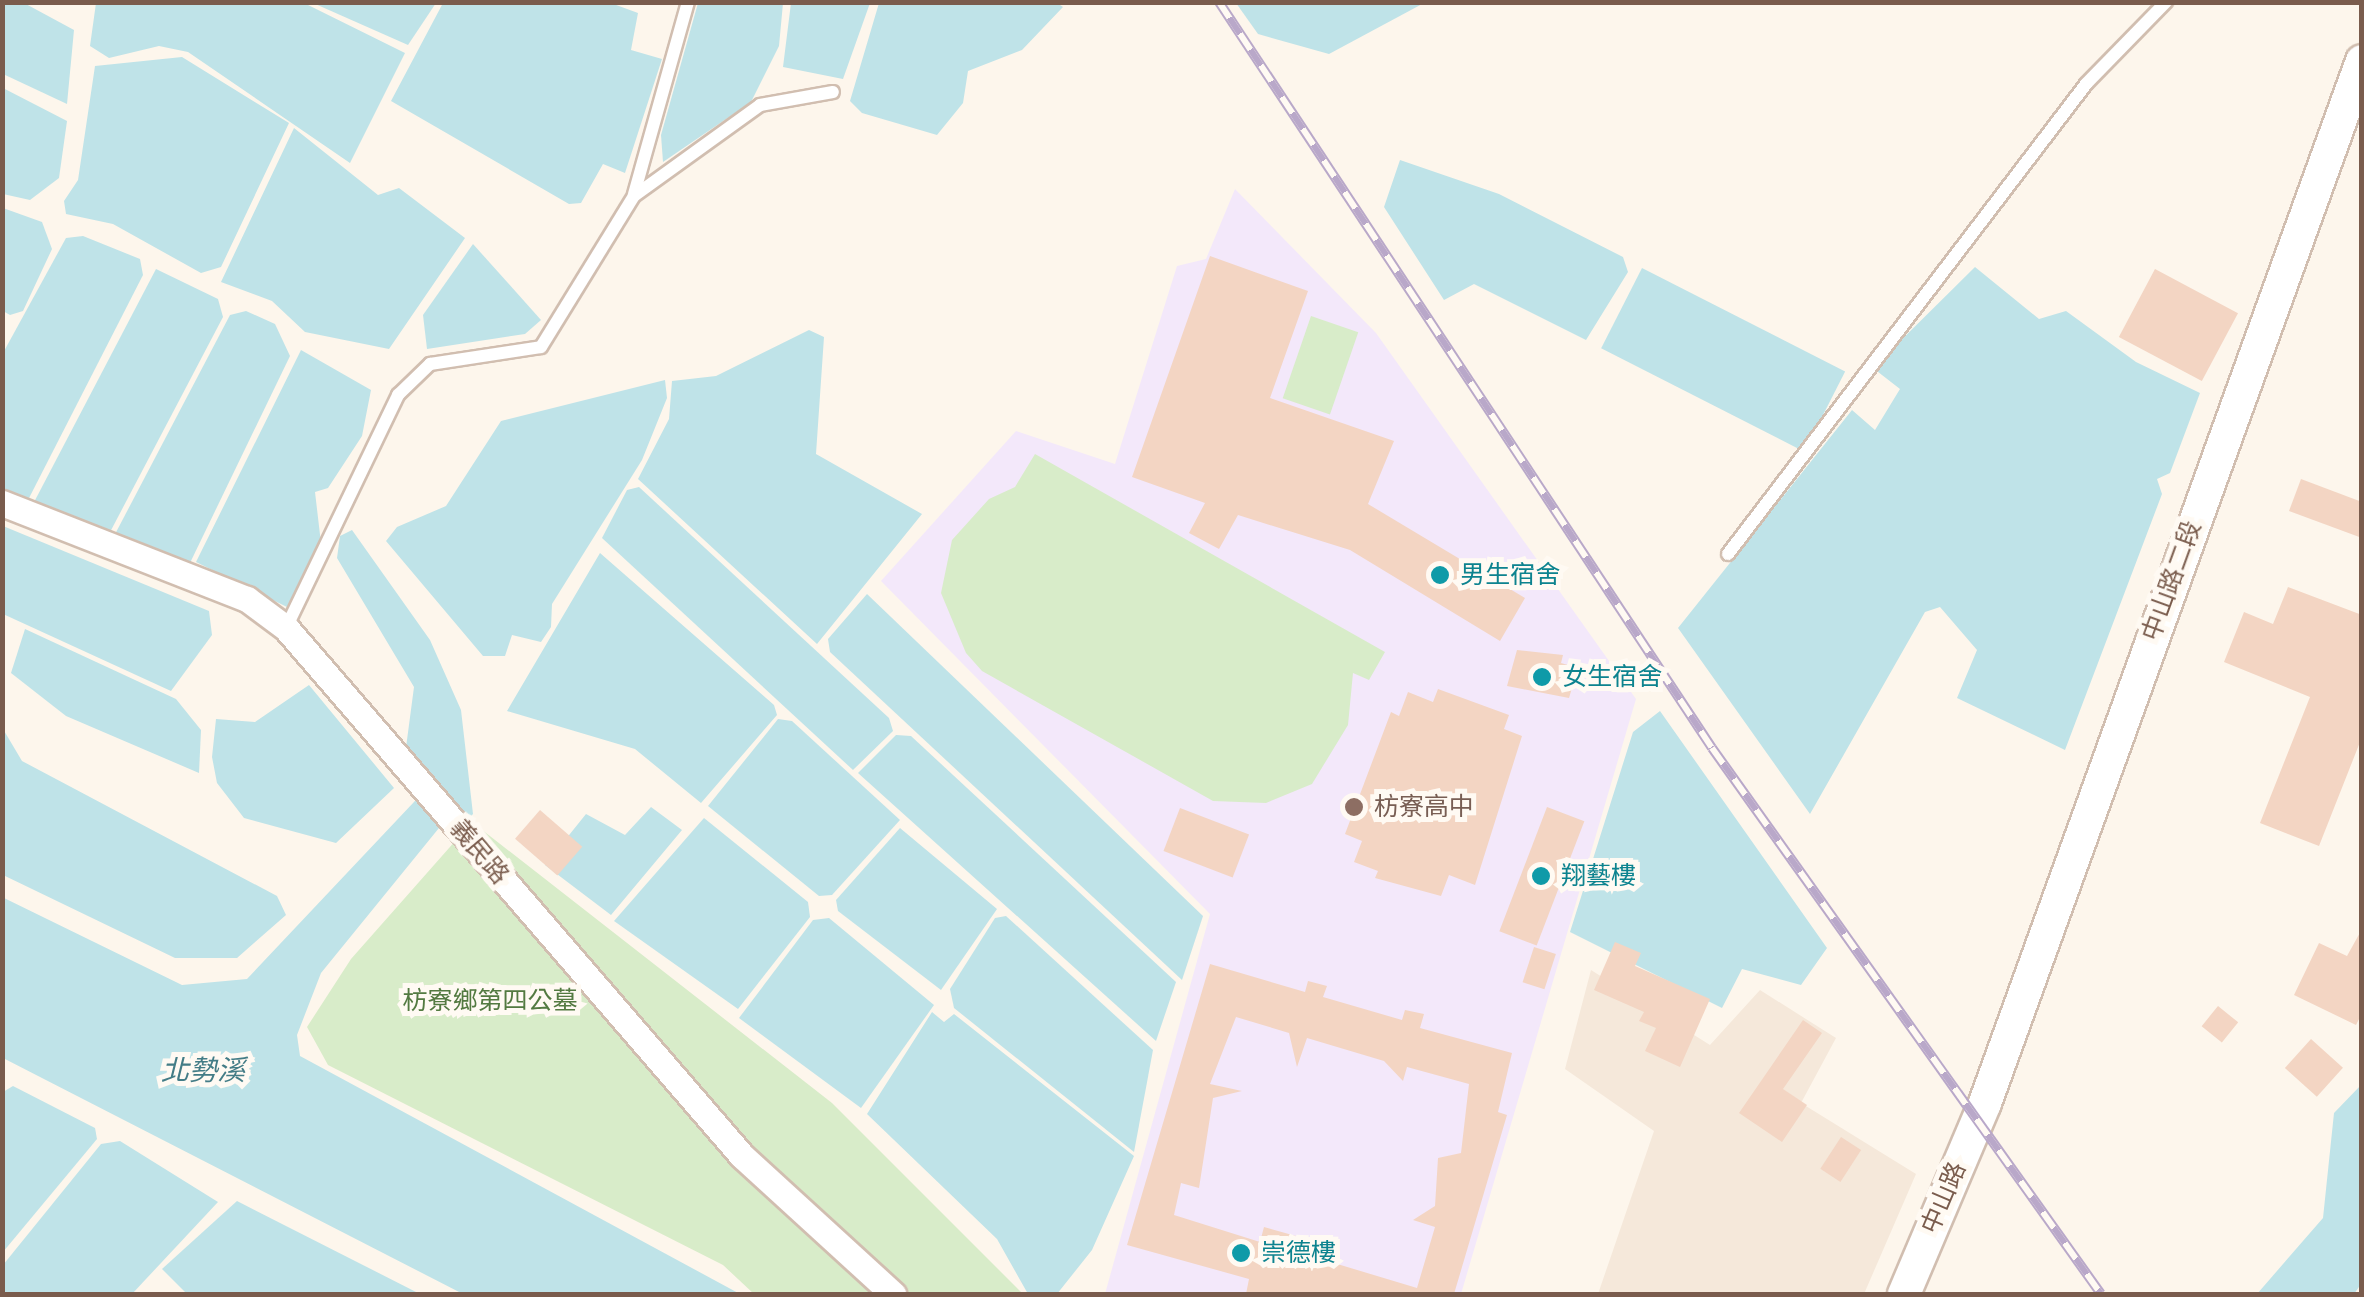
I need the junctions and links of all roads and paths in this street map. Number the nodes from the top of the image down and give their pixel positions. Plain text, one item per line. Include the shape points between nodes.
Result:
1 (688, 2) edge
2 (2166, 2) edge
3 (2362, 60) edge
4 (833, 92) dead end
5 (634, 196) junction
6 (2, 502) edge
7 (1728, 554) dead end
8 (286, 628) junction
9 (1985, 1102) joint
10 (893, 1294) edge
11 (1904, 1294) edge

1 - 5 lane
2 - 7 lane via 2086,84
3 - 9 street, 中山路二段
4 - 5 lane via 760,104
5 - 8 lane via 541,347 430,364 398,395
6 - 8 street, 義民路 via 247,599
8 - 10 street, 義民路 via 742,1156
9 - 11 street, 中山路

